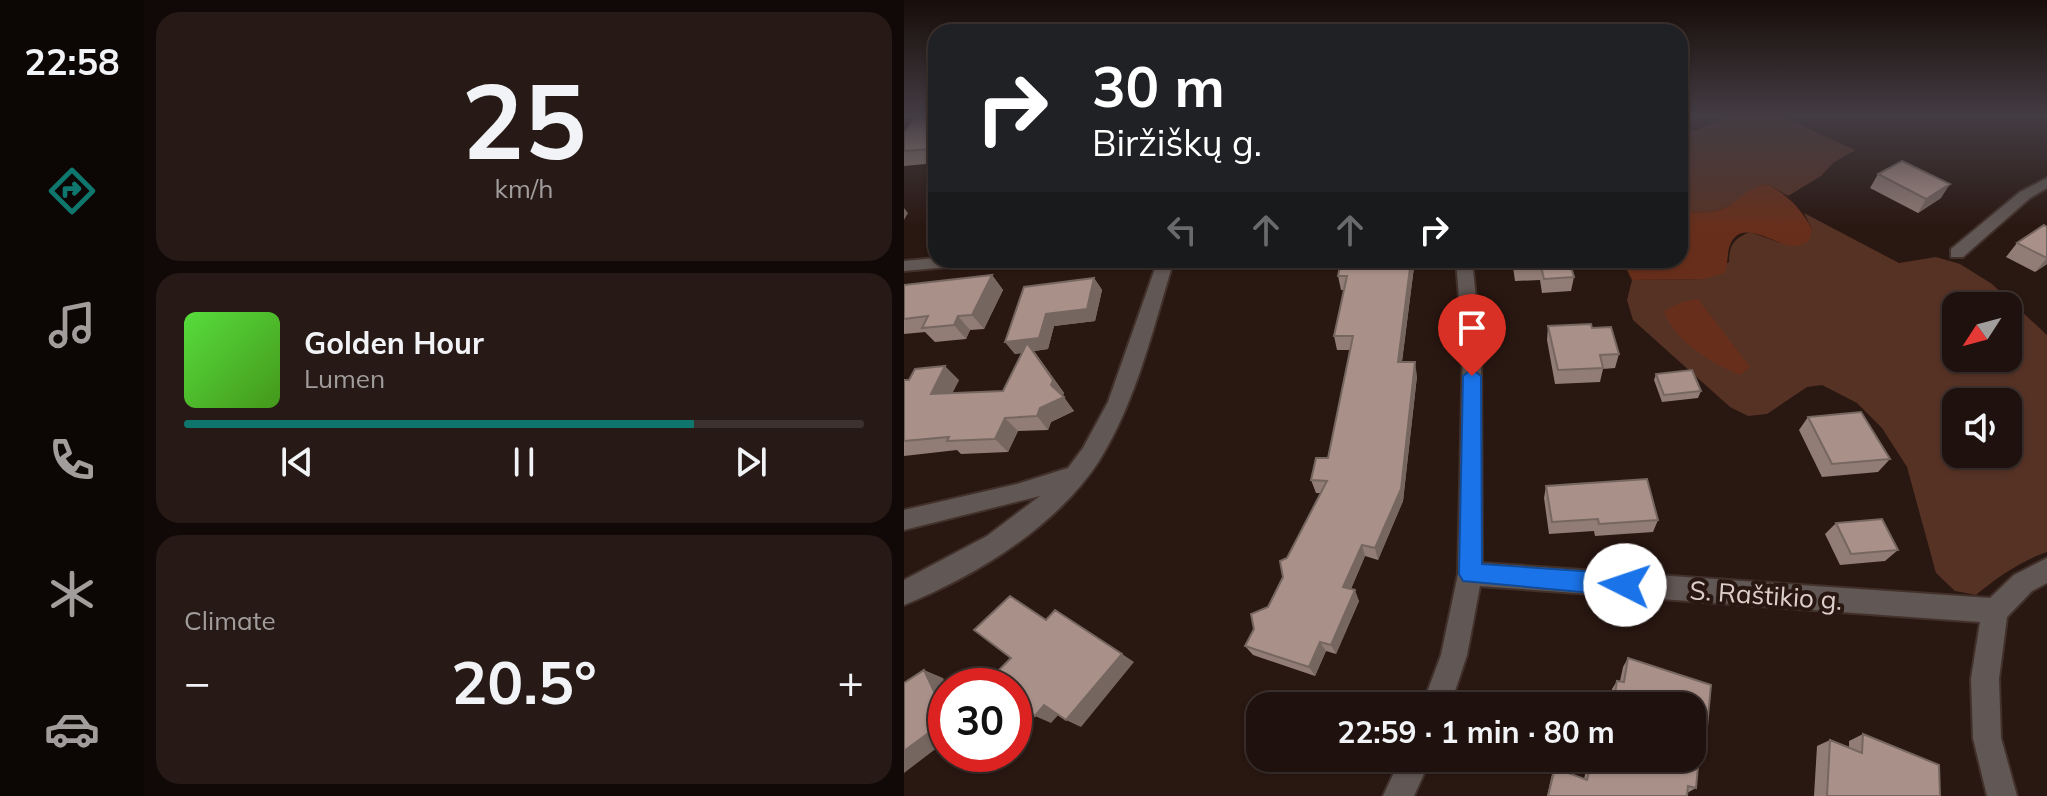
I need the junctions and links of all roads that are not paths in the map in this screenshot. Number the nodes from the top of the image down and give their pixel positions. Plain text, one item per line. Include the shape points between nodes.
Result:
1 (2047, 182) edge
2 (1957, 253) dead end
3 (928, 264) edge
4 (904, 266) edge
5 (1163, 268) edge
6 (1465, 268) edge
7 (1076, 475) junction
8 (904, 520) edge
9 (2047, 570) edge
10 (1470, 574) junction
11 (904, 593) edge
12 (1995, 611) junction
13 (1441, 692) edge
14 (1409, 772) edge
15 (1398, 796) edge
16 (2002, 796) edge

1 - 2 street
3 - 4 street
5 - 7 street via 1124,383 1103,432
6 - 10 street via 1472,348
7 - 8 street
7 - 11 street via 1007,535
9 - 12 street via 2023,583
10 - 12 street, S. Raštikio g.
10 - 13 street
12 - 16 street via 1985,679 1987,738
14 - 15 street

